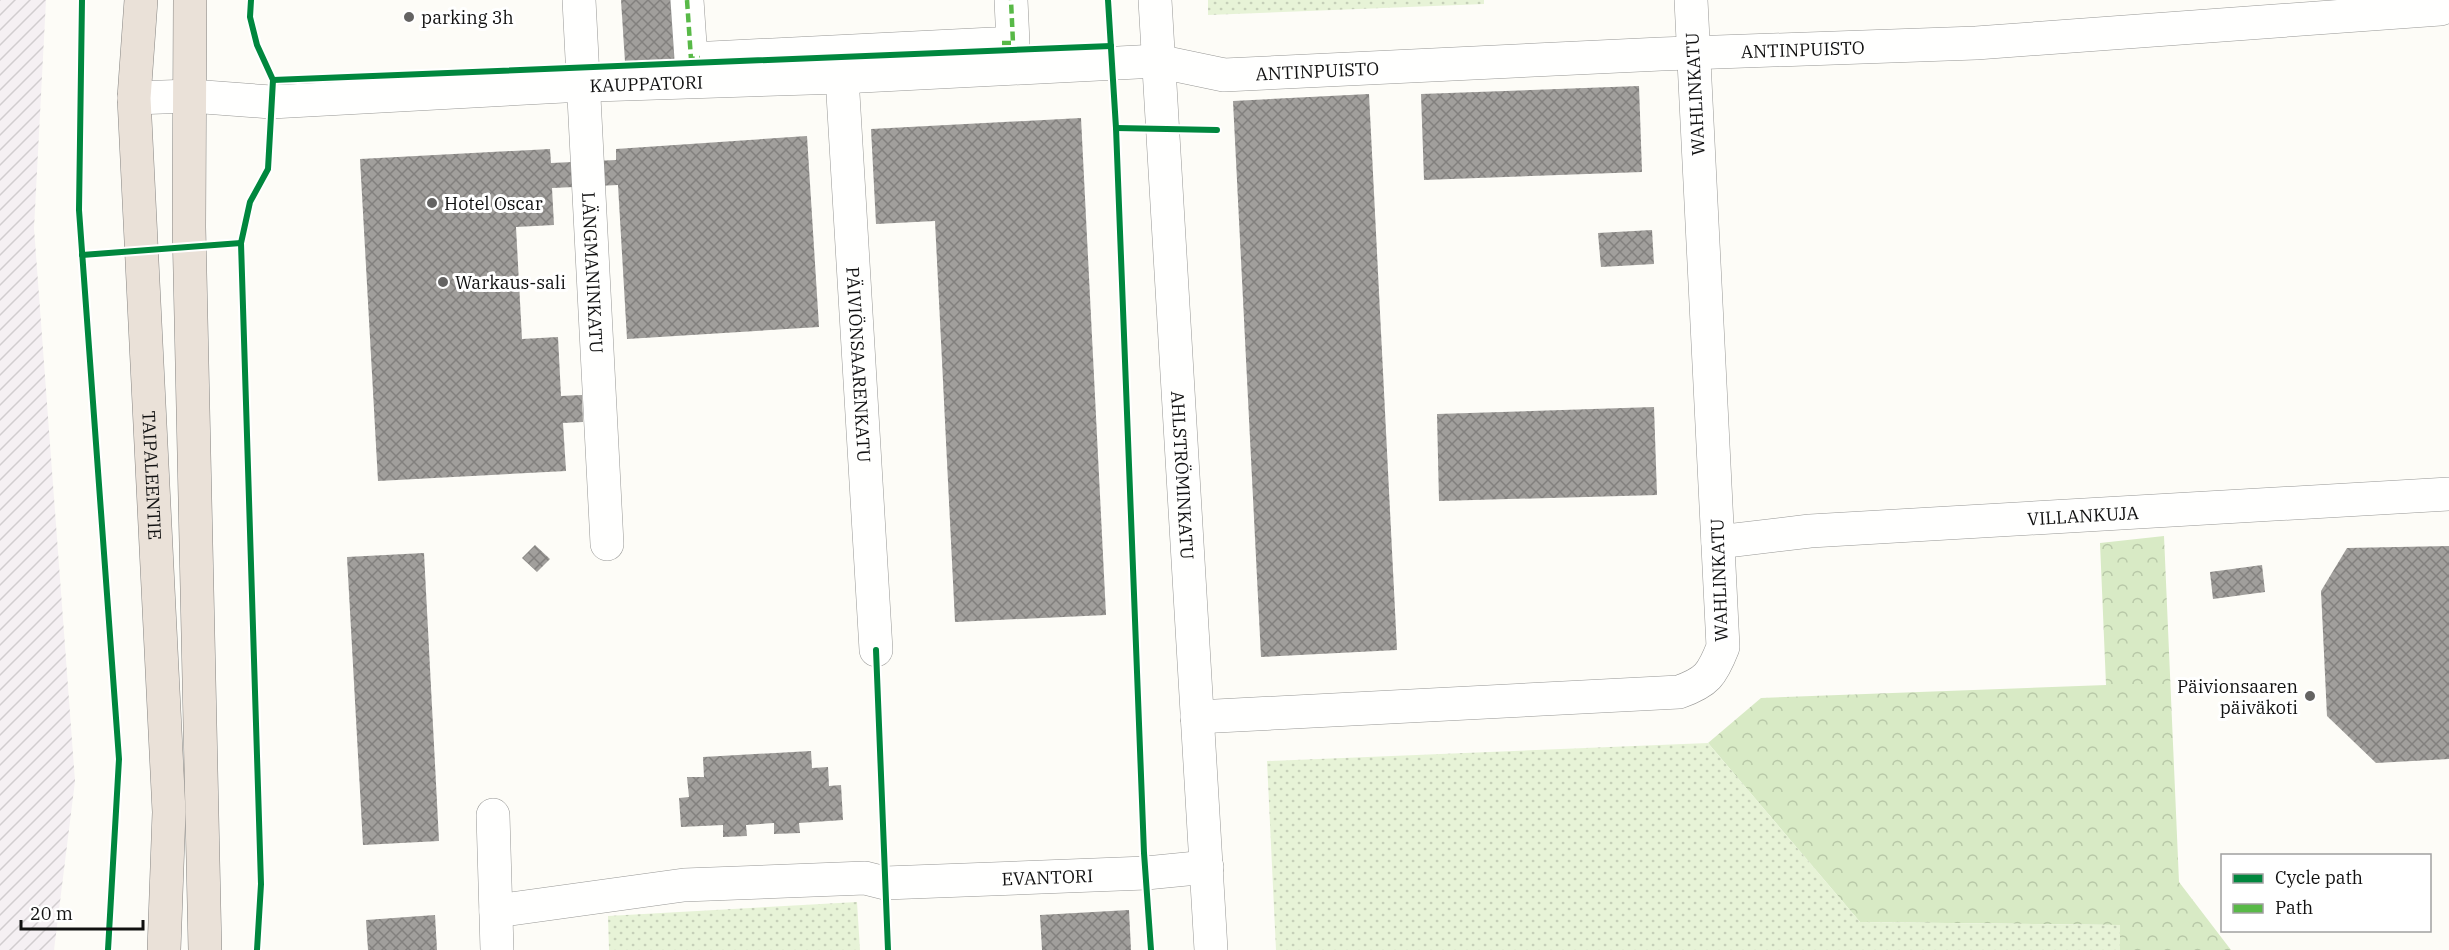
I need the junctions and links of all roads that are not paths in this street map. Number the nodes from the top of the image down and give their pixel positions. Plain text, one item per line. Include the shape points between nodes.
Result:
1 (141, 0) edge
2 (190, 0) edge
3 (579, 0) edge
4 (687, 0) edge
5 (1011, 0) edge
6 (1155, 0) edge
7 (1690, 0) edge
8 (2411, 5) edge
9 (2449, 6) edge
10 (2197, 13) edge
11 (1692, 54) junction
12 (1157, 61) junction
13 (842, 77) junction
14 (584, 86) junction
15 (191, 96) junction
16 (134, 98) junction
17 (2449, 494) edge
18 (1718, 542) junction
19 (607, 544) dead end
20 (876, 650) dead end
21 (1197, 717) junction
22 (493, 815) dead end
23 (1208, 867) junction
24 (496, 911) junction
25 (164, 950) edge
26 (206, 950) edge
27 (497, 950) edge
28 (1211, 950) edge

1 - 16 highway, TAIPALEENTIE
2 - 15 highway
3 - 14 street, LÄNGMANINKATU
4 - 5 street via 691,58 1013,43
6 - 12 street, AHLSTRÖMINKATU
7 - 11 street, WAHLINKATU
8 - 9 street, ANTINPUISTO
8 - 10 street, ANTINPUISTO
10 - 11 street, ANTINPUISTO via 1976,43
11 - 12 street, ANTINPUISTO via 1224,75
11 - 18 street, WAHLINKATU
12 - 13 street, KAUPPATORI
12 - 21 street, AHLSTRÖMINKATU
13 - 14 street, KAUPPATORI
13 - 20 street, PÄIVIÖNSAARENKATU
14 - 15 street, KAUPPATORI via 271,102
14 - 19 street, LÄNGMANINKATU
15 - 16 street, KAUPPATORI
15 - 26 highway via 190,248
16 - 25 highway, TAIPALEENTIE via 169,812
17 - 18 street, VILLANKUJA via 1810,531
18 - 21 street, WAHLINKATU via 1723,647 1715,668 1699,684 1679,692
21 - 23 street, AHLSTRÖMINKATU
22 - 24 street
23 - 24 street, EVANTORI via 885,883 865,878 684,885
23 - 28 street, AHLSTRÖMINKATU
24 - 27 street

